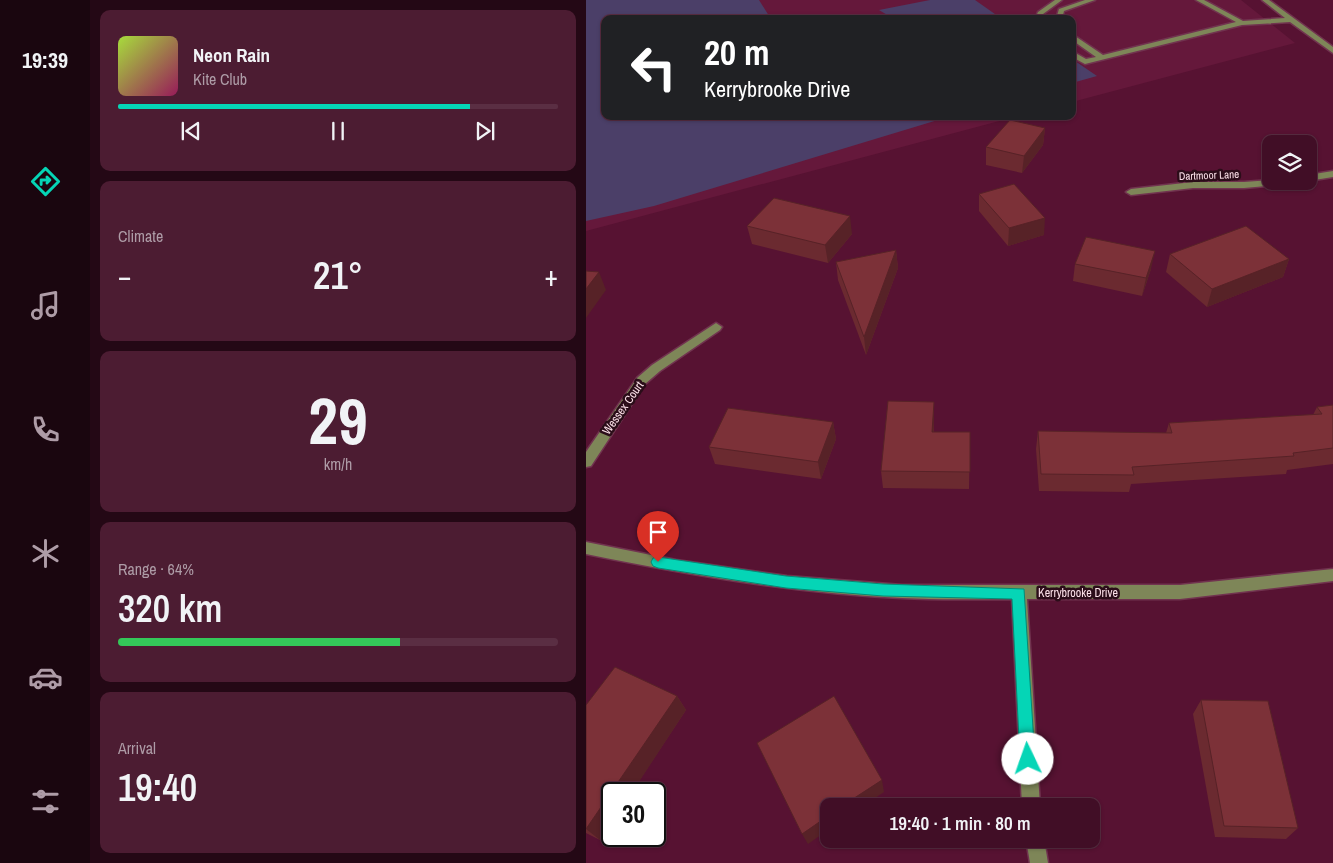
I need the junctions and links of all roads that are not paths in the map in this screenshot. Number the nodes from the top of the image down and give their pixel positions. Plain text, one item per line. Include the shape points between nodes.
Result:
1 (1059, 0) edge
2 (1092, 0) edge
3 (1199, 0) edge
4 (1265, 0) edge
5 (1039, 15) edge
6 (1060, 15) edge
7 (1291, 20) junction
8 (1242, 23) junction
9 (1076, 39) edge
10 (1333, 51) edge
11 (1076, 56) edge
12 (1102, 58) junction
13 (1333, 174) edge
14 (1317, 177) edge
15 (1262, 183) edge
16 (1131, 192) dead end
17 (716, 327) dead end
18 (586, 462) edge
19 (586, 548) edge
20 (1333, 575) edge
21 (1019, 593) junction
22 (1031, 798) edge
23 (1036, 848) edge
24 (1038, 863) edge

1 - 5 street
2 - 6 street via 1061,10
3 - 8 street
4 - 7 street
7 - 8 street
7 - 10 street
8 - 12 street
9 - 12 street
11 - 12 street via 1086,62
13 - 14 street
15 - 16 street, Dartmoor Lane via 1193,185
17 - 18 street, Wessex Court via 641,381
19 - 21 street, Kerrybrooke Drive via 676,566 786,582 902,592
20 - 21 street, Kerrybrooke Drive via 1180,592
21 - 22 street
23 - 24 street

